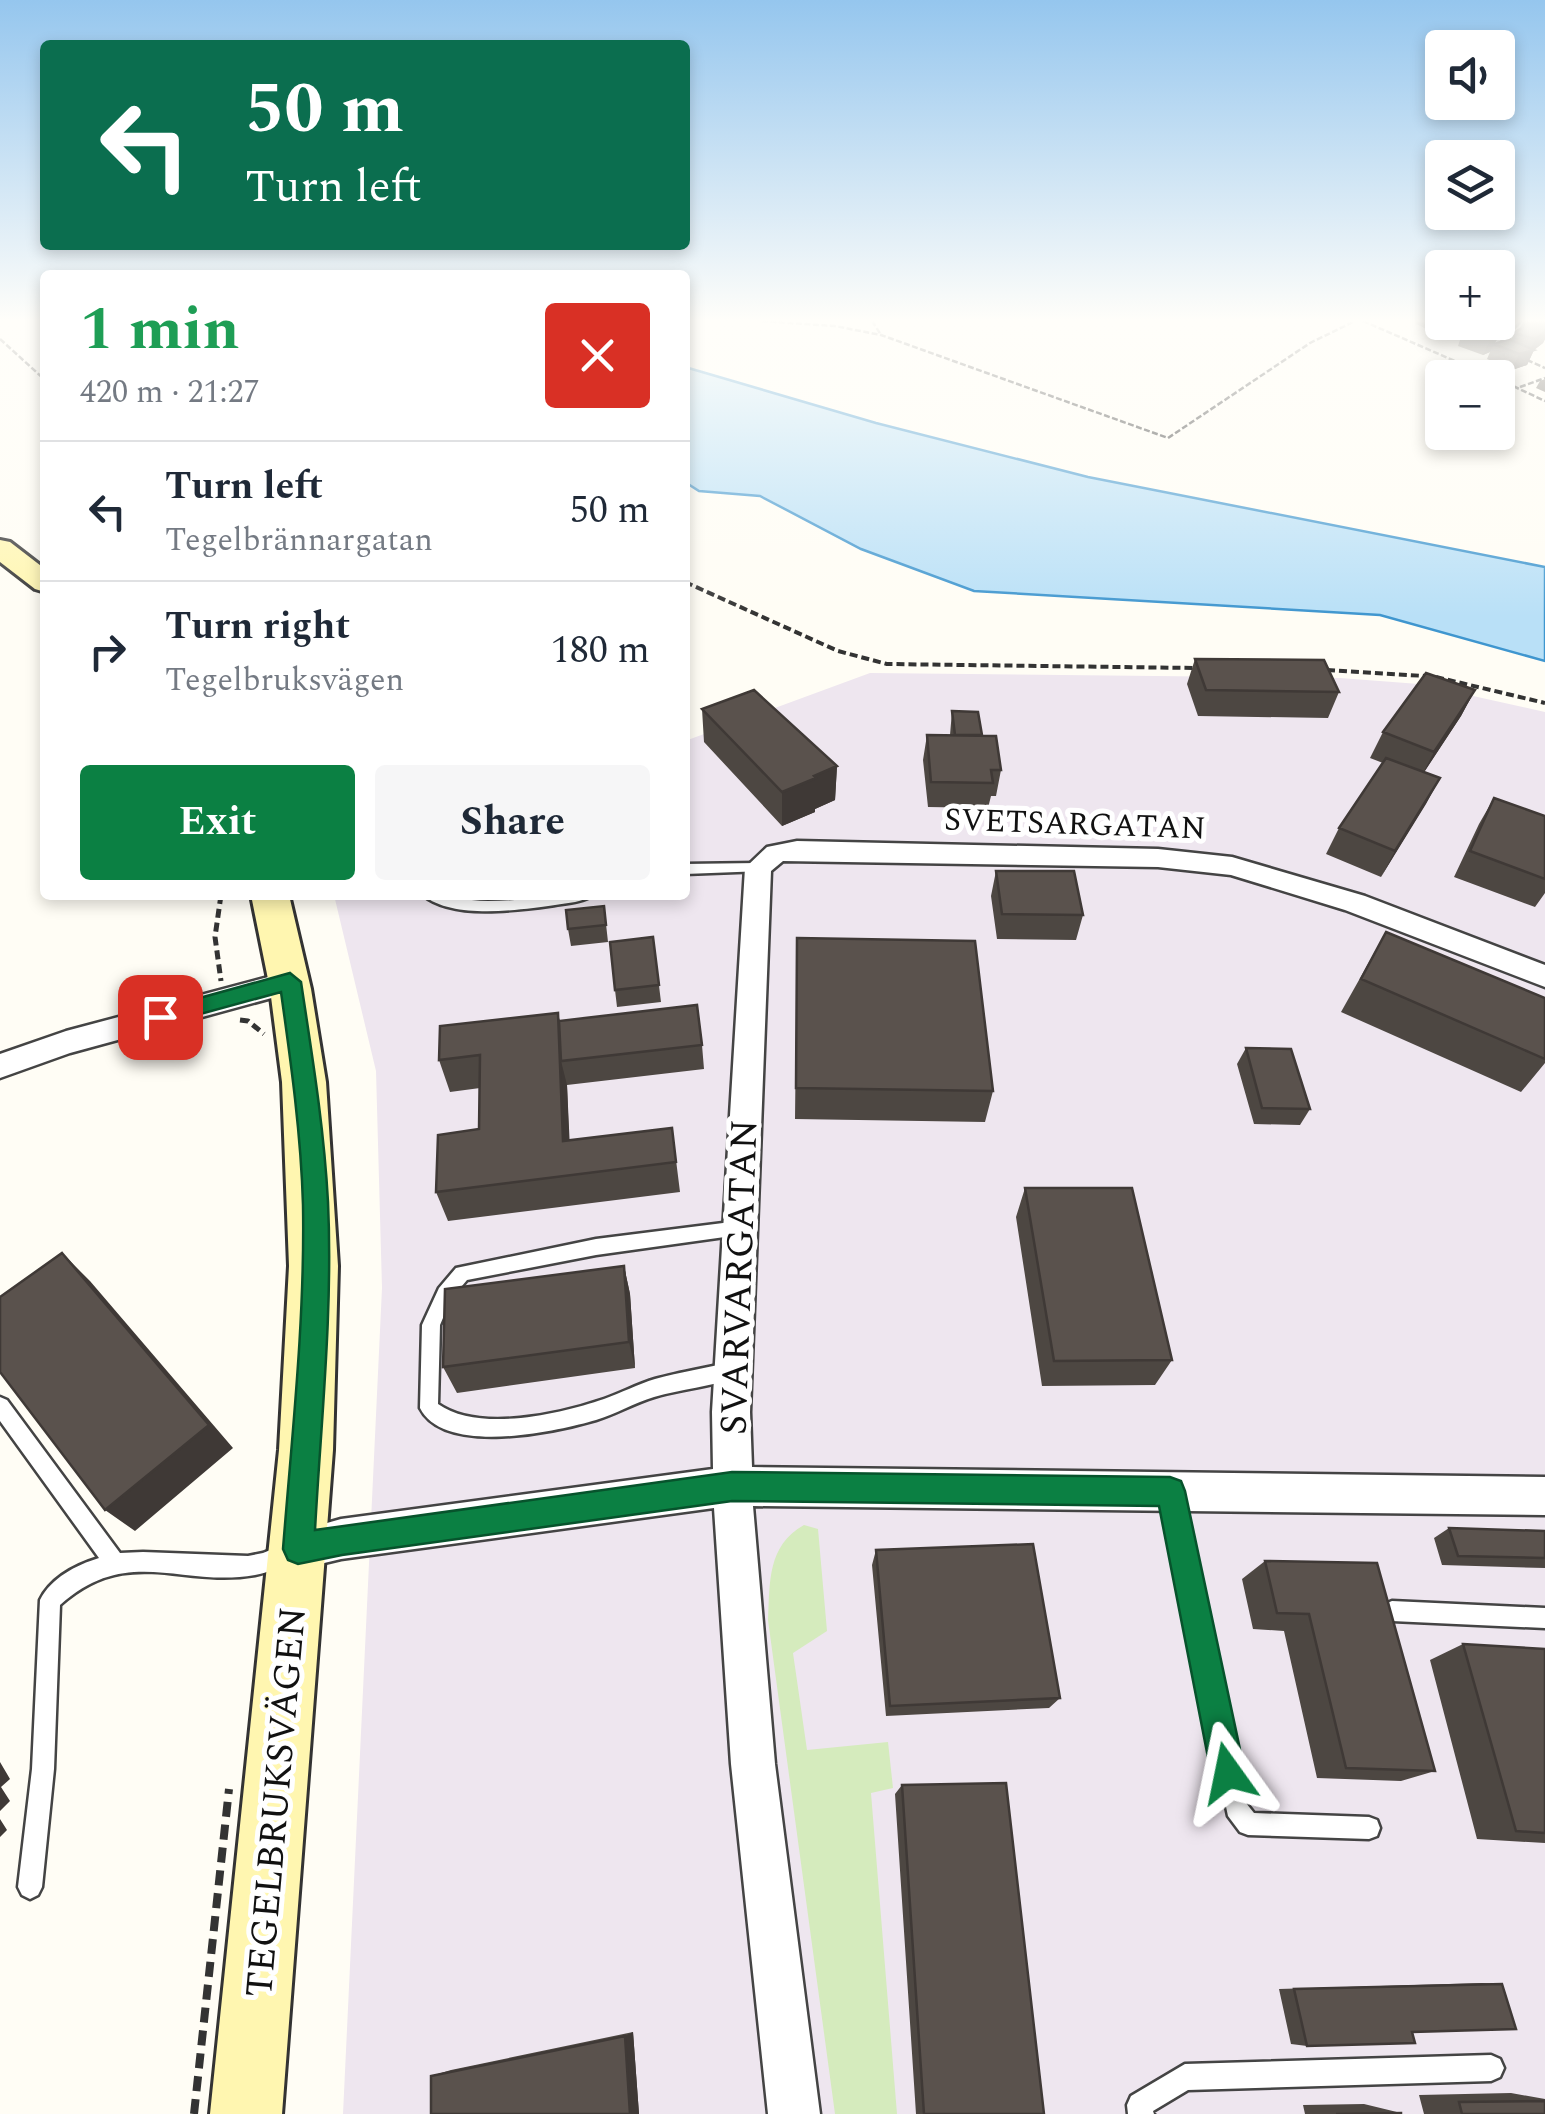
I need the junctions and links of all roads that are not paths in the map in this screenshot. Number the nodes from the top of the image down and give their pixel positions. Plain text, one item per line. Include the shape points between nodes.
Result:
1 (0, 548) edge
2 (40, 579) edge
3 (762, 863) junction
4 (690, 865) edge
5 (271, 900) edge
6 (449, 900) edge
7 (532, 900) edge
8 (1545, 976) edge
9 (290, 982) junction
10 (0, 1066) edge
11 (739, 1228) junction
12 (732, 1371) junction
13 (0, 1406) edge
14 (732, 1486) junction
15 (1170, 1491) junction
16 (1545, 1496) edge
17 (298, 1549) junction
18 (113, 1561) junction
19 (1392, 1611) edge
20 (1545, 1618) edge
21 (1369, 1828) dead end
22 (30, 1887) dead end
23 (1490, 2068) dead end
24 (246, 2114) edge
25 (794, 2114) edge
26 (1141, 2114) edge

1 - 2 street
3 - 4 lane
3 - 8 street, SVETSARGATAN via 776,853 816,850 1158,858 1232,866 1355,902
3 - 11 street, SVARVARGATAN
5 - 9 street, TEGELBRUKSVÄGEN
6 - 7 lane
9 - 10 street
9 - 17 street, TEGELBRUKSVÄGEN via 315,1205
11 - 12 street, SVARVARGATAN
11 - 12 lane via 462,1273 431,1324 429,1408 442,1422 468,1428 539,1423
12 - 14 street, SVARVARGATAN
13 - 18 lane
14 - 15 street
14 - 17 street
14 - 25 street, SVARVARGATAN via 753,1772
15 - 16 street
15 - 21 lane via 1236,1808 1248,1824
17 - 18 lane via 253,1566
17 - 24 street, TEGELBRUKSVÄGEN
18 - 22 lane via 67,1580 50,1600
19 - 20 lane
23 - 26 lane via 1185,2077 1140,2105

